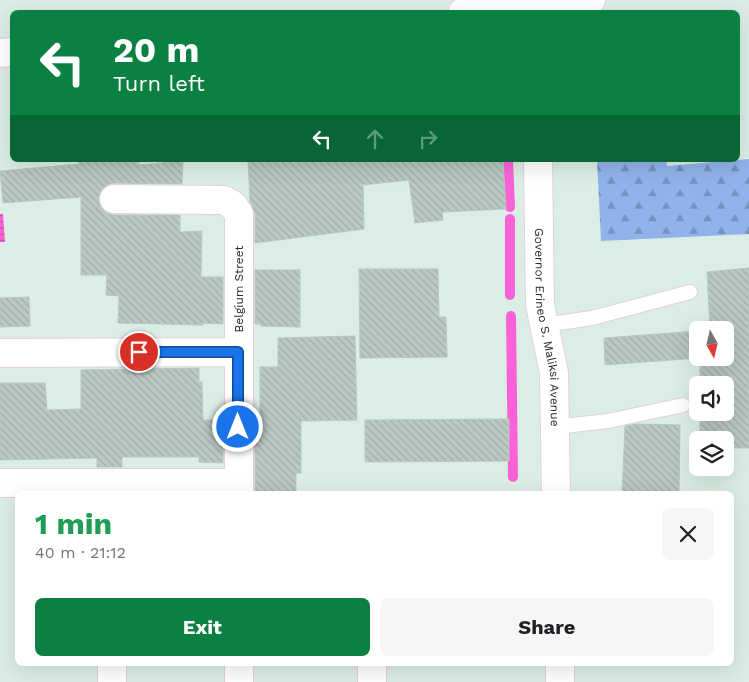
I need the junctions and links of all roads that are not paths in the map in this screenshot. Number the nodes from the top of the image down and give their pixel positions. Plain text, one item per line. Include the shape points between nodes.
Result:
1 (592, 0) edge
2 (534, 6) edge
3 (487, 10) edge
4 (538, 162) edge
5 (114, 199) dead end
6 (690, 292) dead end
7 (545, 325) junction
8 (0, 352) edge
9 (238, 352) junction
10 (683, 405) dead end
11 (555, 427) junction
12 (0, 483) edge
13 (239, 488) edge
14 (113, 489) edge
15 (556, 491) edge
16 (112, 666) edge
17 (239, 666) edge
18 (372, 666) edge
19 (560, 666) edge
20 (112, 682) edge
21 (240, 682) edge
22 (372, 682) edge
23 (560, 682) edge

1 - 2 street
2 - 3 street
4 - 7 street, Governor Erineo S. Maliksi Avenue via 540,305
5 - 9 street, Belgium Street via 224,200 233,205 239,214
6 - 7 lane via 592,318
7 - 11 street, Governor Erineo S. Maliksi Avenue via 554,373
8 - 9 street
9 - 13 street, Belgium Street
10 - 11 lane via 608,421
11 - 15 street, Governor Erineo S. Maliksi Avenue
12 - 14 street
13 - 14 street
16 - 20 street
17 - 21 street
18 - 22 street
19 - 23 street

